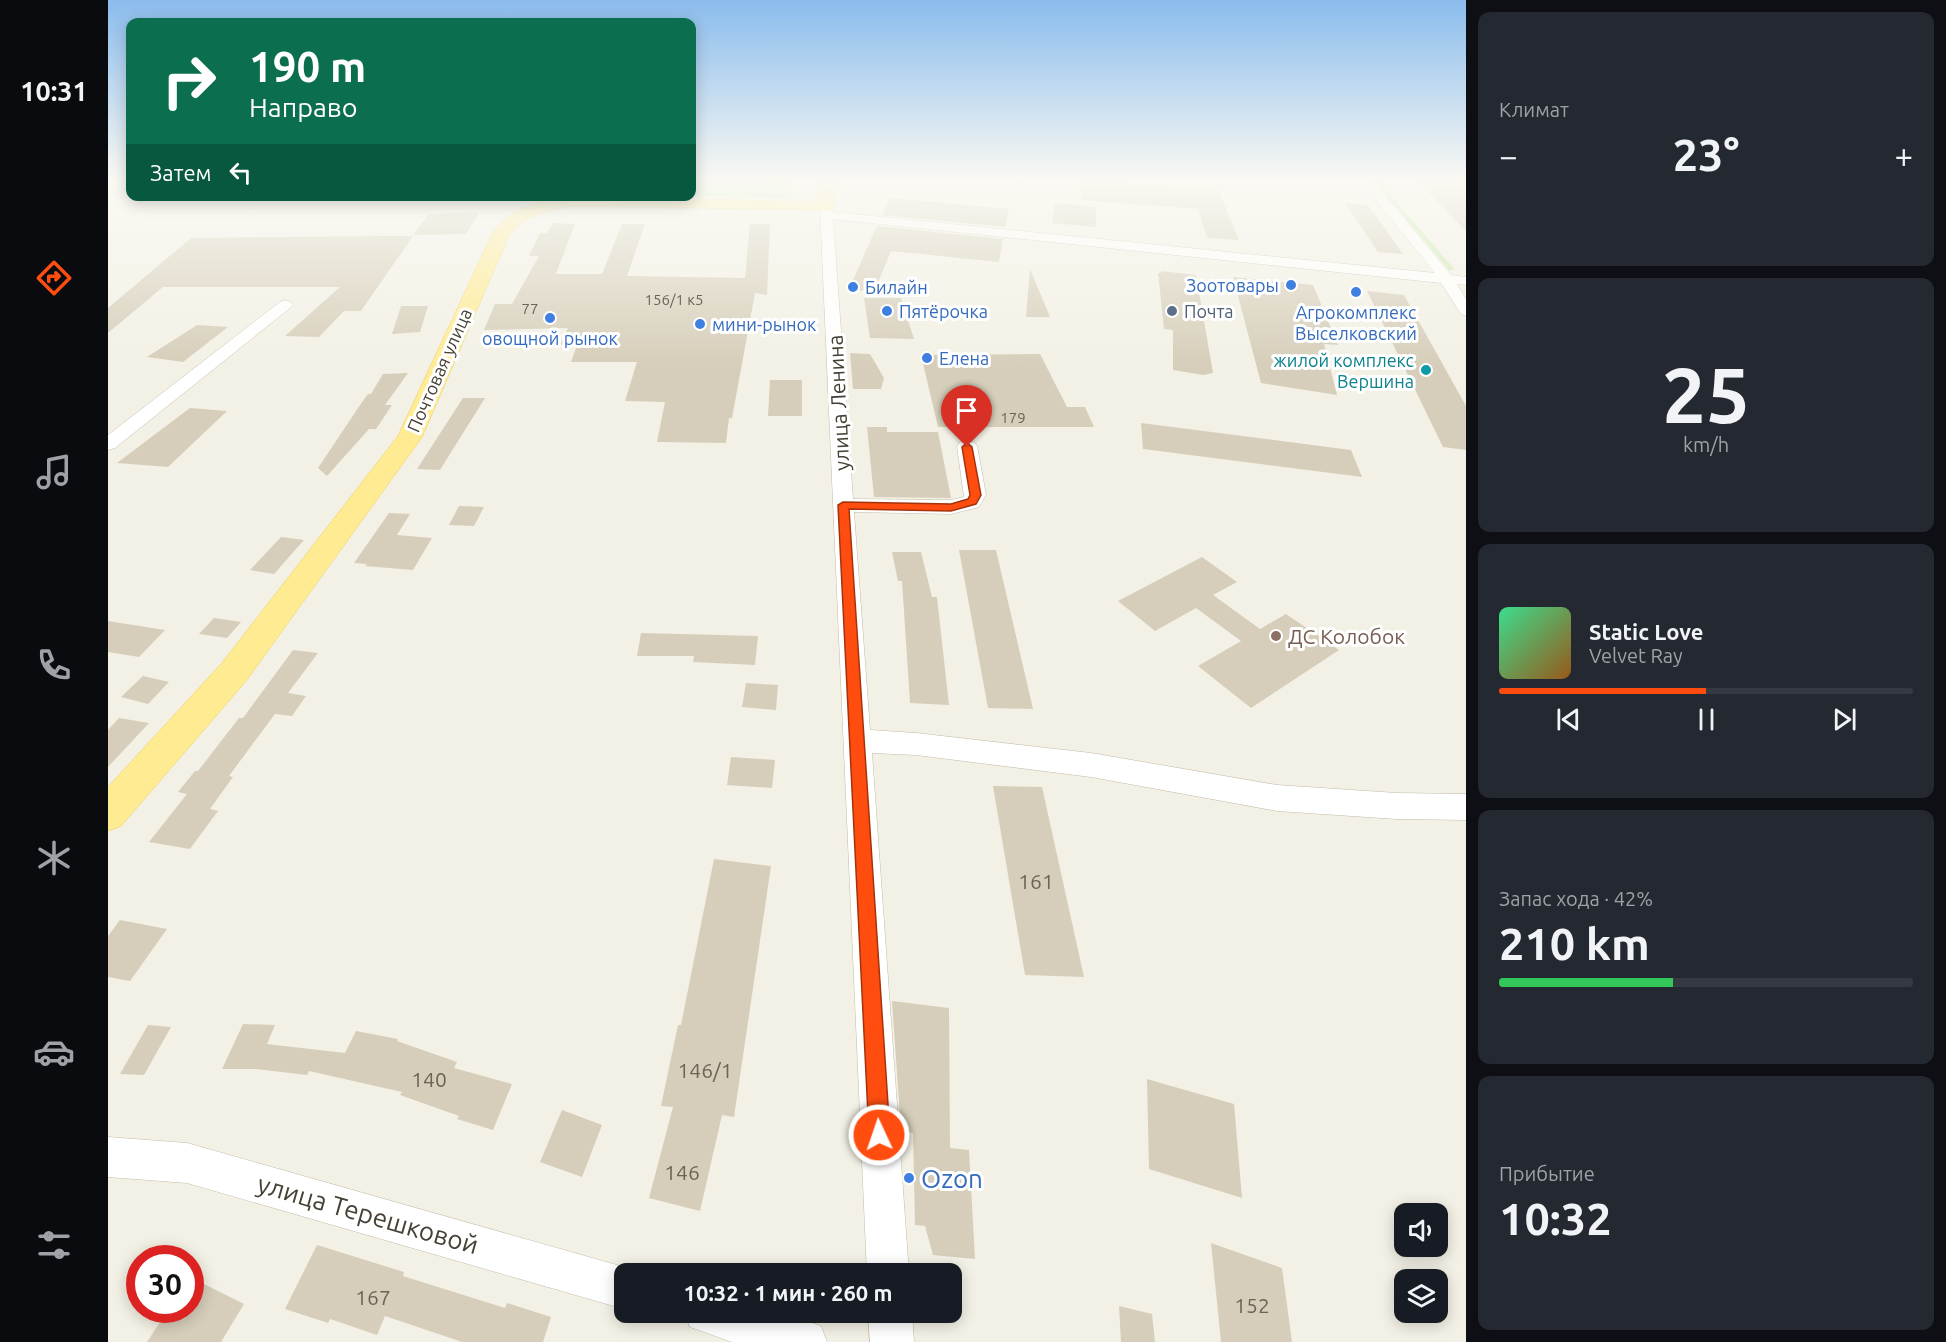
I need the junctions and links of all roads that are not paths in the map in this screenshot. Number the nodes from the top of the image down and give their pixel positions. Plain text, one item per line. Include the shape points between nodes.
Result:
1 (498, 241) edge
2 (829, 241) edge
3 (1101, 241) edge
4 (1416, 241) edge
5 (1433, 241) edge
6 (1438, 246) dead end
7 (1453, 262) dead end
8 (1444, 279) junction
9 (1466, 280) edge
10 (285, 305) dead end
11 (1466, 311) edge
12 (108, 444) edge
13 (967, 447) dead end
14 (843, 505) junction
15 (856, 741) junction
16 (1466, 807) edge
17 (108, 814) edge
18 (108, 1157) edge
19 (887, 1263) edge
20 (614, 1285) edge
21 (742, 1323) edge
22 (891, 1323) edge
23 (806, 1342) edge
24 (892, 1342) edge

1 - 17 main road, Почтовая улица via 410,437 234,672
2 - 14 street, улица Ленина
3 - 8 street
4 - 8 street
5 - 6 street
7 - 9 street
8 - 9 street
8 - 11 street
10 - 12 street
13 - 14 street via 976,495 972,502 951,507
14 - 15 street, улица Ленина
15 - 16 street via 916,744 1091,765 1277,798
15 - 19 street, улица Ленина
18 - 20 street, улица Терешковой via 188,1163
21 - 23 street
22 - 24 street

